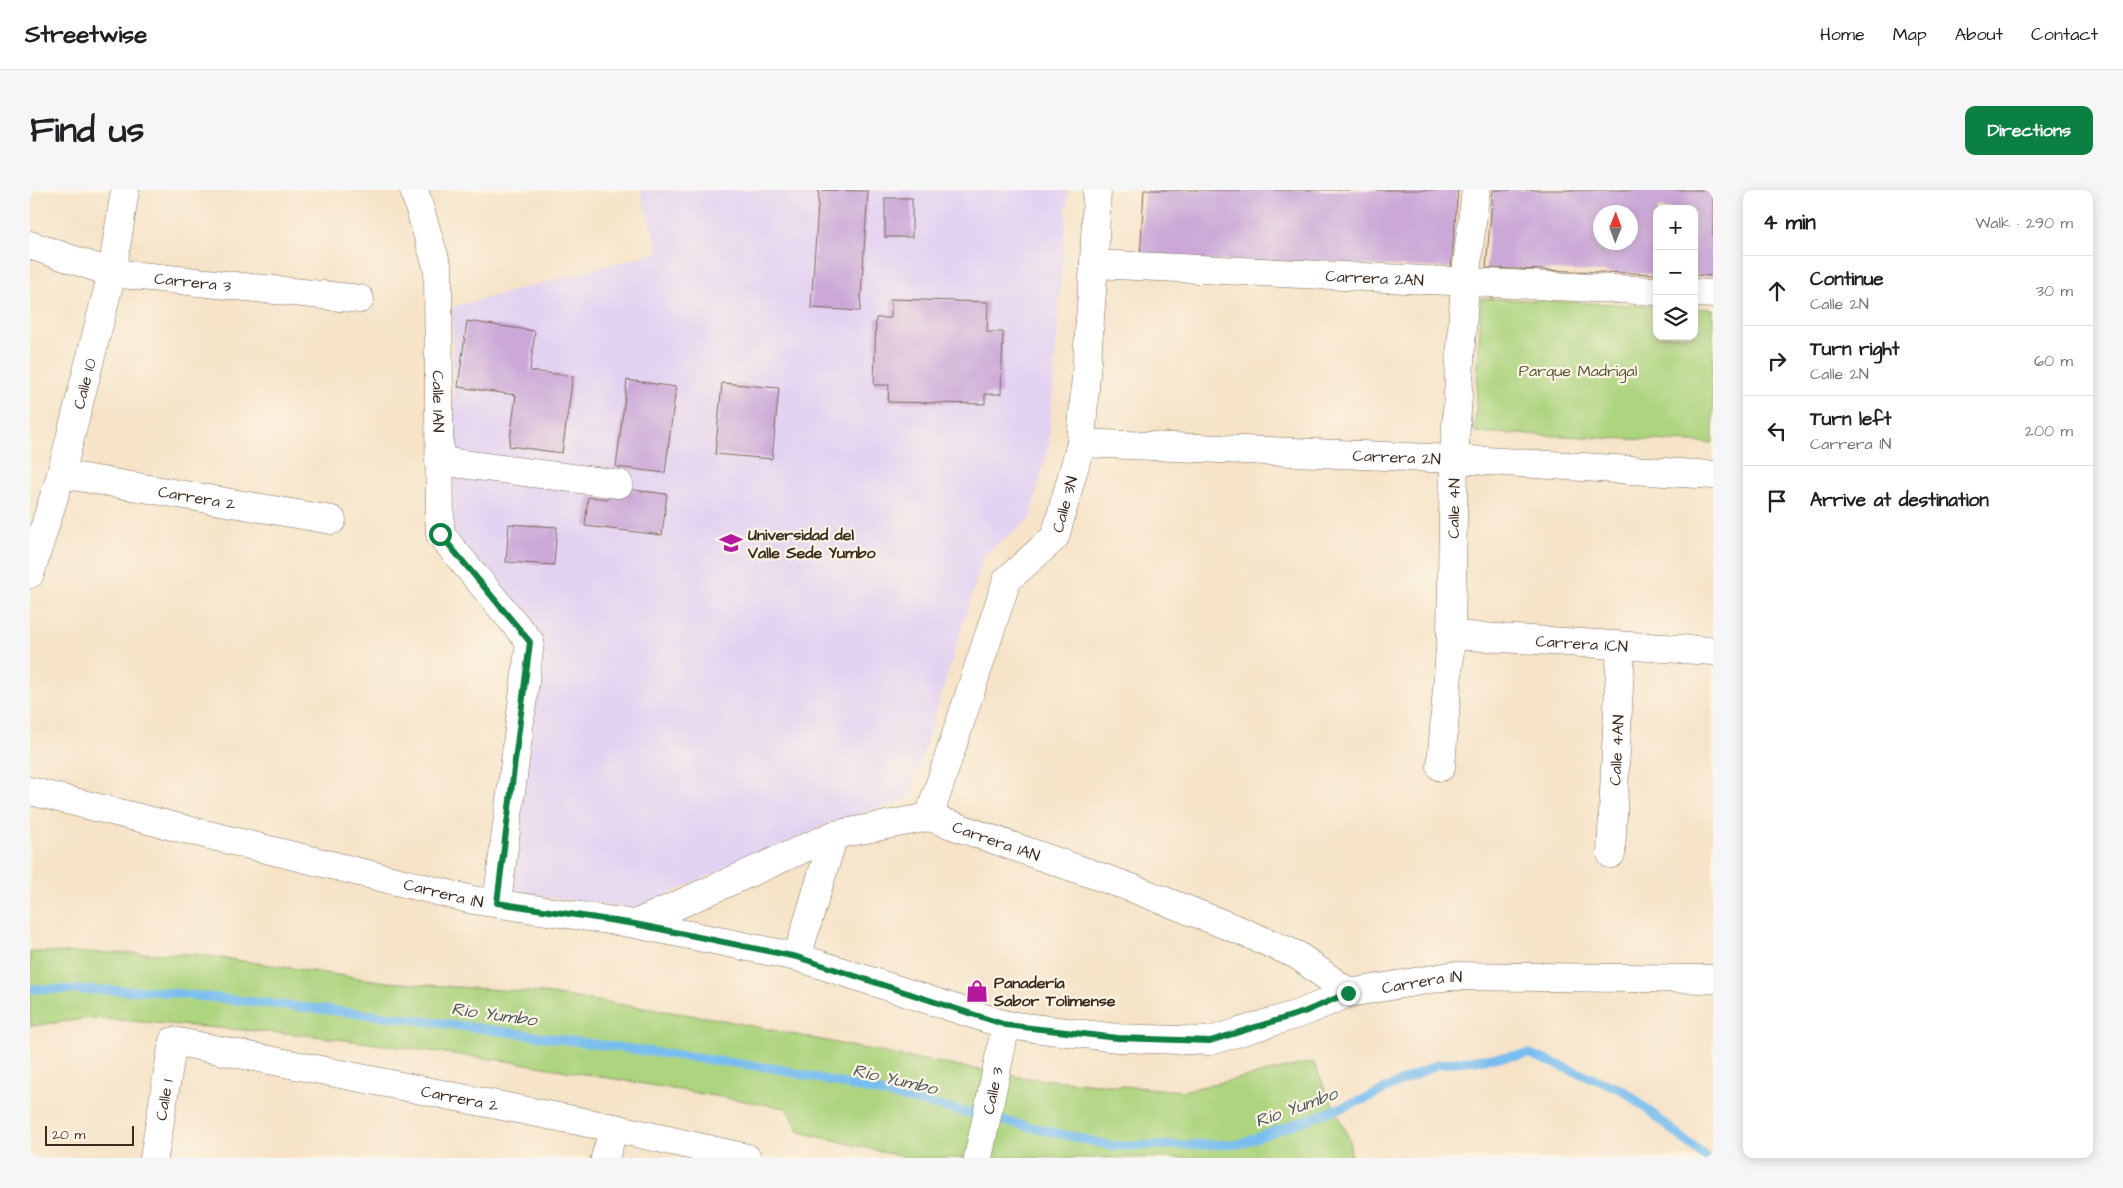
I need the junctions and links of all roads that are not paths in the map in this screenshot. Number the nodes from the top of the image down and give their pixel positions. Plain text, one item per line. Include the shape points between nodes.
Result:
1 (125, 190) edge
2 (414, 190) edge
3 (1097, 190) edge
4 (1476, 190) edge
5 (30, 244) edge
6 (1094, 264) junction
7 (112, 273) junction
8 (1465, 281) junction
9 (1653, 291) edge
10 (1698, 293) edge
11 (1713, 294) edge
12 (360, 299) dead end
13 (1081, 443) junction
14 (1454, 459) junction
15 (439, 461) junction
16 (61, 474) junction
17 (1713, 475) edge
18 (620, 484) dead end
19 (332, 520) dead end
20 (30, 574) edge
21 (1450, 635) junction
22 (1621, 646) junction
23 (1713, 651) edge
24 (1441, 767) dead end
25 (30, 791) edge
26 (929, 817) junction
27 (834, 835) junction
28 (1612, 854) dead end
29 (497, 903) junction
30 (635, 924) junction
31 (797, 957) junction
32 (1713, 979) edge
33 (1348, 993) junction
34 (1004, 1032) junction
35 (172, 1041) joint
36 (614, 1128) junction
37 (979, 1156) edge
38 (154, 1158) edge
39 (605, 1158) edge
40 (747, 1158) edge

1 - 7 street, Calle 10
2 - 15 street, Calle 1AN via 438,269
3 - 6 street, Calle 3N
4 - 8 street, Calle 4N
5 - 7 street, Carrera 3
6 - 8 street, Carrera 2AN
6 - 13 street, Calle 3N
7 - 12 street, Carrera 3
7 - 16 street, Calle 10
8 - 9 street, Carrera 2AN
8 - 14 street, Calle 4N
10 - 11 street
13 - 14 street, Carrera 2N
13 - 26 street, Calle 3N via 1055,537 1007,580
14 - 17 street, Carrera 2N
14 - 21 street, Calle 4N
15 - 18 street
15 - 29 street, Calle 1AN via 440,534 530,642
16 - 19 street, Carrera 2
16 - 20 street, Calle 10
21 - 22 street, Carrera 1CN
21 - 24 street, Calle 4N
22 - 23 street, Carrera 1CN
22 - 28 street, Calle 4AN
25 - 29 street, Carrera 1N via 395,882
26 - 27 street
26 - 33 street, Carrera 1AN via 1132,888 1257,938 1297,955
27 - 30 street
27 - 31 street
29 - 30 street, Carrera 1N
30 - 31 street, Carrera 1N
31 - 34 street, Carrera 1N
32 - 33 street, Carrera 1N via 1450,976
33 - 34 street, Carrera 1N via 1304,1012 1210,1041
34 - 37 street, Calle 3
35 - 36 street, Carrera 2
35 - 38 street, Calle 1
36 - 39 street
36 - 40 street, Carrera 2

